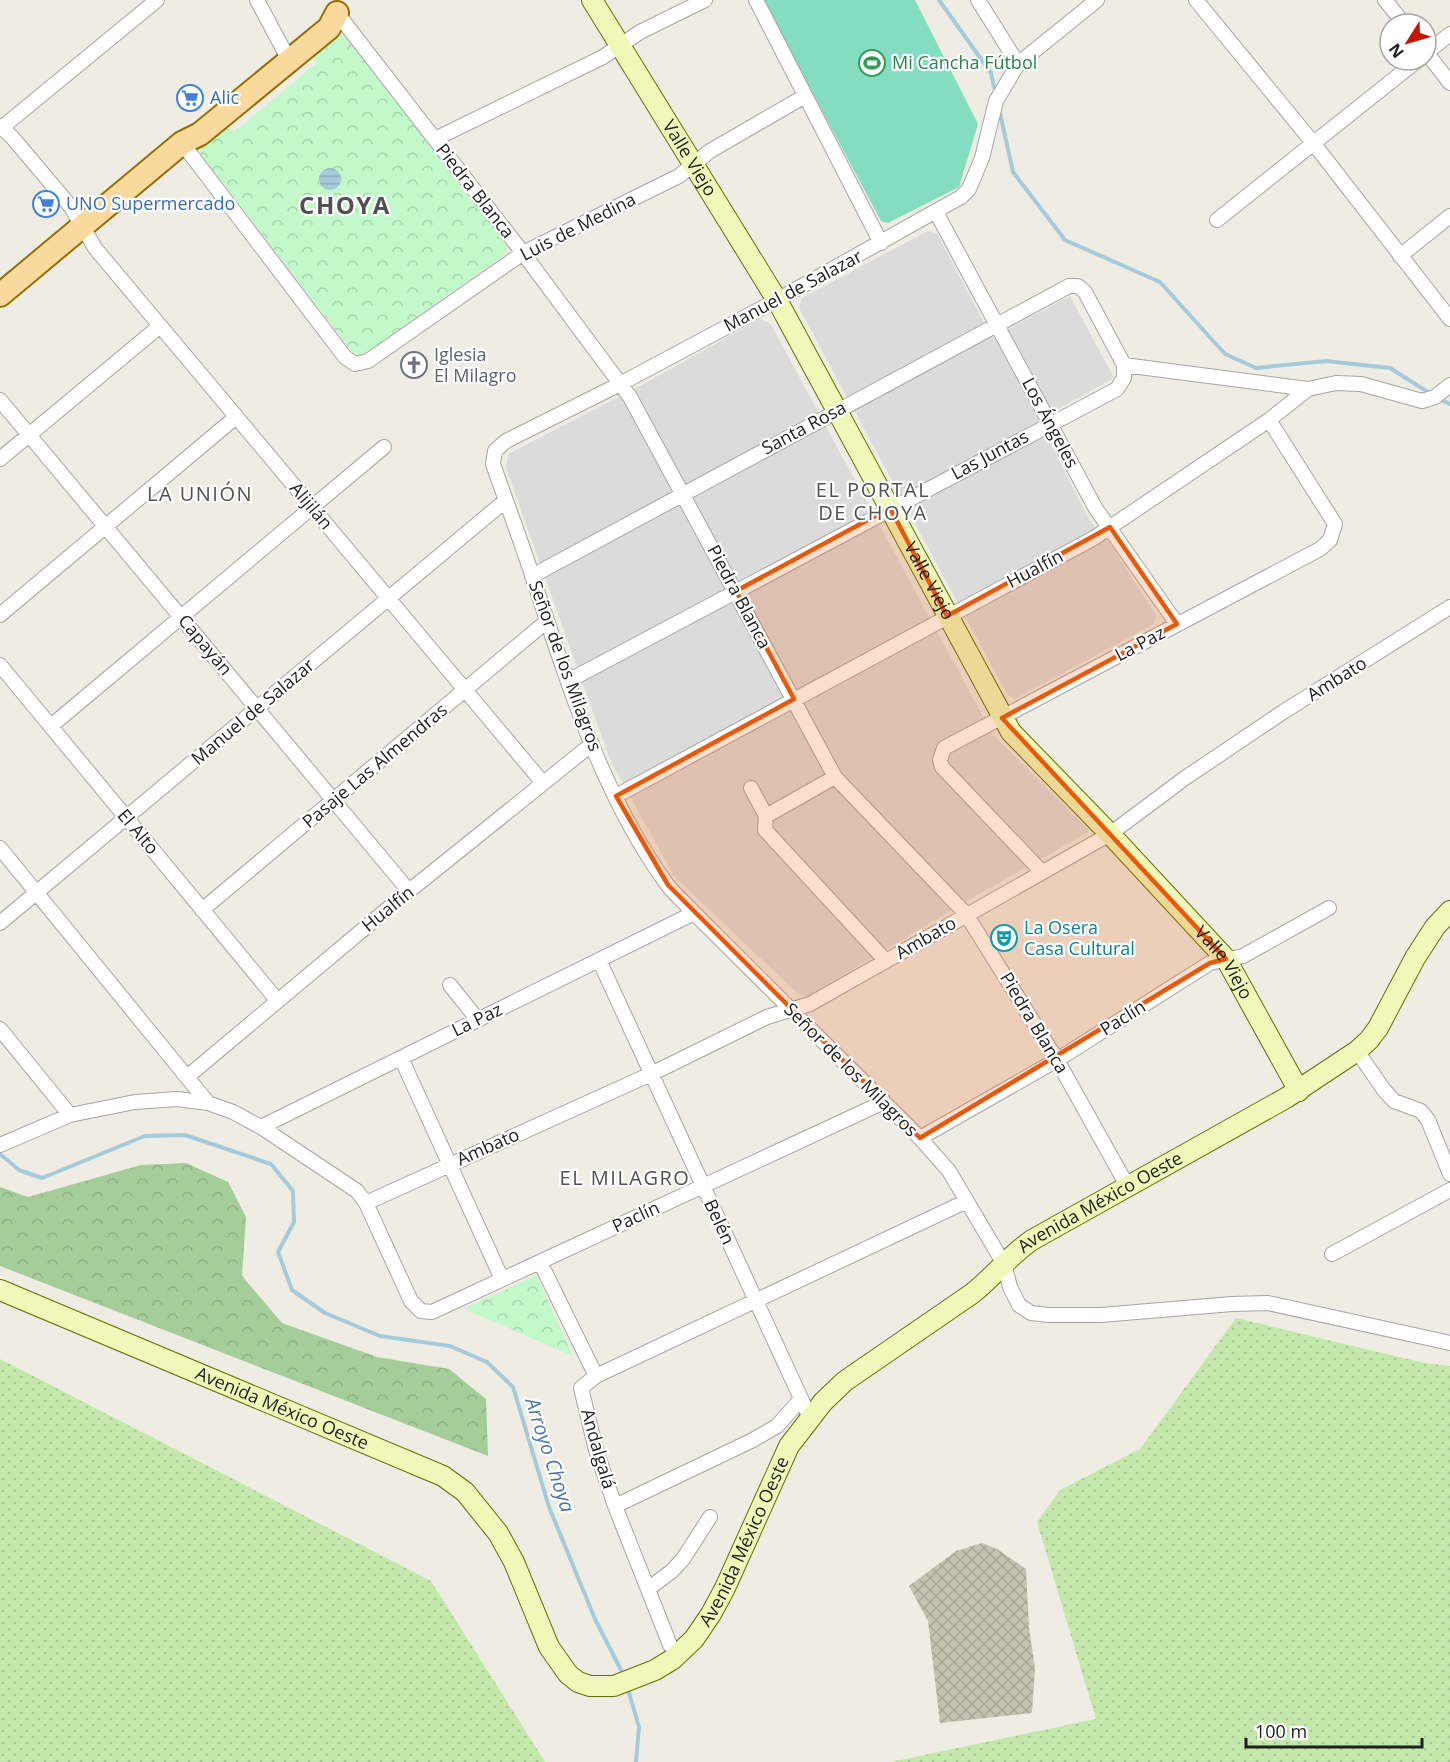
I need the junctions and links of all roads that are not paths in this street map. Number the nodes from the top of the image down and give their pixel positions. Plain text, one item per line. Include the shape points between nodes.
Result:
1 (157, 0) edge
2 (257, 0) edge
3 (592, 0) edge
4 (705, 0) edge
5 (756, 0) edge
6 (978, 0) edge
7 (1097, 0) edge
8 (1196, 0) edge
9 (1385, 0) edge
10 (345, 7) edge
11 (1394, 12) edge
12 (1450, 34) edge
13 (1438, 44) edge
14 (621, 45) junction
15 (287, 56) junction
16 (1018, 64) junction
17 (1438, 68) edge
18 (1403, 72) edge
19 (1450, 83) edge
20 (805, 96) junction
21 (0, 128) edge
22 (435, 139) junction
23 (182, 142) junction
24 (1314, 144) junction
25 (693, 165) junction
26 (936, 212) junction
27 (1450, 216) edge
28 (1217, 220) dead end
29 (82, 226) junction
30 (881, 243) junction
31 (523, 253) junction
32 (1400, 256) junction
33 (0, 296) edge
34 (777, 300) junction
35 (1450, 319) edge
36 (998, 324) junction
37 (160, 326) junction
38 (1124, 371) junction
39 (620, 384) junction
40 (1450, 385) edge
41 (1308, 389) junction
42 (0, 400) edge
43 (837, 411) junction
44 (236, 417) junction
45 (1269, 420) junction
46 (1050, 423) junction
47 (29, 435) junction
48 (384, 447) dead end
49 (495, 452) joint
50 (0, 459) edge
51 (683, 492) junction
52 (506, 501) junction
53 (313, 508) junction
54 (890, 508) junction
55 (105, 526) junction
56 (1110, 527) junction
57 (532, 576) junction
58 (736, 591) junction
59 (388, 599) junction
60 (1450, 607) edge
61 (0, 615) edge
62 (947, 616) junction
63 (182, 618) junction
64 (547, 621) junction
65 (1177, 624) junction
66 (0, 665) edge
67 (568, 681) junction
68 (465, 691) junction
69 (794, 699) junction
70 (258, 709) junction
71 (1002, 718) junction
72 (51, 726) junction
73 (592, 744) junction
74 (835, 777) junction
75 (543, 783) junction
76 (752, 788) dead end
77 (616, 796) junction
78 (334, 800) junction
79 (766, 816) junction
80 (126, 818) junction
81 (1110, 834) junction
82 (0, 848) edge
83 (1041, 872) junction
84 (409, 891) junction
85 (36, 893) junction
86 (1329, 908) dead end
87 (202, 910) junction
88 (1450, 911) edge
89 (694, 913) junction
90 (966, 914) junction
91 (0, 923) edge
92 (1226, 959) junction
93 (599, 960) junction
94 (886, 961) junction
95 (450, 985) dead end
96 (277, 1000) junction
97 (790, 1009) junction
98 (478, 1020) junction
99 (0, 1029) edge
100 (1357, 1051) junction
101 (401, 1058) junction
102 (1057, 1060) junction
103 (651, 1074) junction
104 (187, 1077) junction
105 (1299, 1091) junction
106 (884, 1102) junction
107 (208, 1103) junction
108 (70, 1115) junction
109 (261, 1127) junction
110 (920, 1138) junction
111 (0, 1145) edge
112 (450, 1165) junction
113 (1450, 1174) edge
114 (703, 1186) junction
115 (1128, 1187) junction
116 (1450, 1190) edge
117 (967, 1202) junction
118 (366, 1203) junction
119 (1332, 1254) dead end
120 (540, 1262) junction
121 (1004, 1264) junction
122 (502, 1279) junction
123 (0, 1290) edge
124 (756, 1301) junction
125 (1450, 1343) edge
126 (596, 1376) junction
127 (801, 1400) junction
128 (810, 1418) junction
129 (615, 1506) junction
130 (710, 1517) dead end
131 (648, 1589) junction
132 (670, 1645) dead end

1 - 21 street
2 - 15 street
3 - 14 main road, Valle Viejo
4 - 14 street
5 - 20 street
6 - 16 street
7 - 16 street
8 - 24 street
9 - 11 street
10 - 15 main road via 323,19
10 - 22 street, Piedra Blanca
12 - 13 street
14 - 22 street
14 - 25 main road, Valle Viejo
15 - 23 main road via 193,126
16 - 26 street, Manuel de Salazar via 996,101 982,158 969,189
17 - 19 street
18 - 24 street
20 - 25 street, Luis de Medina via 710,151
20 - 30 street
21 - 29 street, Alijilán via 71,207
22 - 31 street, Piedra Blanca
23 - 29 main road
23 - 31 street, Luis de Medina via 345,357 355,364 368,361
24 - 28 street
24 - 32 street
25 - 31 street, Luis de Medina via 679,176
25 - 34 main road, Valle Viejo
26 - 30 street, Manuel de Salazar
26 - 36 street, Los Ángeles
27 - 32 street
29 - 33 main road
29 - 37 street, Alijilán via 95,248
30 - 34 street, Manuel de Salazar
31 - 39 street, Piedra Blanca
32 - 35 street
34 - 39 street, Manuel de Salazar
34 - 43 main road, Valle Viejo
36 - 38 street, Santa Rosa via 1069,286 1078,286 1085,292
36 - 43 street, Santa Rosa
36 - 46 street, Los Ángeles
37 - 44 street, Alijilán
37 - 47 street
38 - 41 street
38 - 46 street, Las Juntas via 1117,388
39 - 49 street, Manuel de Salazar via 506,441
39 - 51 street, Piedra Blanca
40 - 41 street, Hualfín via 1422,401 1361,384 1336,383
41 - 45 street, Hualfín
42 - 47 street, Capayán
43 - 51 street, Santa Rosa
43 - 54 main road, Valle Viejo
44 - 53 street, Alijilán
44 - 55 street
45 - 56 street, Hualfín
45 - 65 street, La Paz via 1335,524 1330,540 1320,549
46 - 54 street, Las Juntas
46 - 56 street, Los Ángeles via 1096,509
47 - 50 street
47 - 55 street, Capayán
48 - 53 street
49 - 52 street, Señor de los Milagros via 493,464
51 - 57 street, Santa Rosa
51 - 58 street, Piedra Blanca
52 - 57 street, Señor de los Milagros
52 - 59 street, Manuel de Salazar
53 - 59 street, Alijilán
53 - 63 street
54 - 58 street, Las Juntas
54 - 62 main road, Valle Viejo
55 - 61 street
55 - 63 street, Capayán
56 - 62 street, Hualfín
56 - 65 street, Los Ángeles
57 - 64 street, Señor de los Milagros
58 - 67 street, Las Juntas
58 - 69 street, Piedra Blanca
59 - 68 street, Alijilán
59 - 70 street, Manuel de Salazar
60 - 81 street, Ambato via 1185,778
62 - 69 street, Hualfín
62 - 71 main road, Valle Viejo
63 - 70 street, Capayán
63 - 72 street
64 - 67 street, Señor de los Milagros
64 - 68 street, Pasaje Las Almendras
65 - 71 street, La Paz
66 - 72 street, El Alto
67 - 73 street, Señor de los Milagros
68 - 75 street, Alijilán
68 - 78 street, Pasaje Las Almendras
69 - 74 street, Piedra Blanca
69 - 77 street, Hualfín
70 - 78 street, Capayán
70 - 80 street, Manuel de Salazar
71 - 81 main road, Valle Viejo
71 - 83 street, La Paz via 944,748 940,760 942,767
72 - 80 street, El Alto
73 - 75 street, Hualfín
73 - 77 street, Señor de los Milagros
74 - 79 street
74 - 90 street, Piedra Blanca
75 - 84 street, Hualfín
76 - 79 street
77 - 89 street, Señor de los Milagros via 668,885
78 - 84 street, Capayán
78 - 87 street, Pasaje Las Almendras
79 - 94 street via 765,830
80 - 85 street, Manuel de Salazar
80 - 87 street, El Alto
81 - 83 street, Ambato
81 - 92 main road, Valle Viejo
82 - 85 street
83 - 90 street, Ambato
84 - 96 street, Hualfín
85 - 91 street, Manuel de Salazar
85 - 104 street
86 - 92 street, Paclín via 1243,956
87 - 96 street, El Alto
88 - 100 main road, Avenida México Oeste via 1415,958 1378,1028
89 - 93 street, La Paz
89 - 97 street, Señor de los Milagros
90 - 94 street, Ambato
90 - 102 street, Piedra Blanca
92 - 102 street, Paclín via 1210,963
92 - 105 main road, Valle Viejo
93 - 98 street, La Paz
93 - 103 street, Belén
94 - 97 street, Ambato via 810,1004
95 - 98 street
96 - 104 street, Hualfín
97 - 103 street, Ambato
97 - 106 street, Señor de los Milagros
98 - 101 street, La Paz
99 - 108 street
100 - 105 main road, Avenida México Oeste
100 - 113 street via 1394,1101 1421,1111 1428,1120
101 - 109 street, La Paz
101 - 112 street
102 - 110 street, Paclín
102 - 115 street, Piedra Blanca
103 - 112 street, Ambato
103 - 114 street, Belén
104 - 107 street
105 - 115 main road, Avenida México Oeste
106 - 110 street, Señor de los Milagros
106 - 114 street, Paclín
107 - 108 street via 177,1099 135,1101
107 - 109 street
108 - 111 street
109 - 118 street via 357,1191
110 - 117 street, Señor de los Milagros via 949,1171
112 - 118 street, Ambato
112 - 122 street
114 - 120 street, Paclín
114 - 124 street, Belén
115 - 121 main road, Avenida México Oeste via 1032,1240
116 - 119 street
117 - 121 street, Señor de los Milagros
117 - 124 street
118 - 122 street, Paclín via 411,1301 421,1311 432,1312
120 - 122 street, Paclín
120 - 126 street
121 - 125 street, Señor de los Milagros via 1019,1305 1031,1313 1101,1315 1268,1304
121 - 128 main road, Avenida México Oeste via 988,1282 845,1381
123 - 128 main road, Avenida México Oeste via 443,1476 465,1492 498,1533 549,1647 561,1665 578,1682 600,1688 646,1673 680,1653 694,1639 725,1588 789,1446
124 - 126 street
124 - 127 street, Belén
126 - 129 street, Andalgalá via 581,1388
127 - 128 street, Belén
127 - 129 street via 777,1426 753,1440
129 - 131 street, Andalgalá
130 - 131 street via 672,1571
131 - 132 street, Andalgalá

